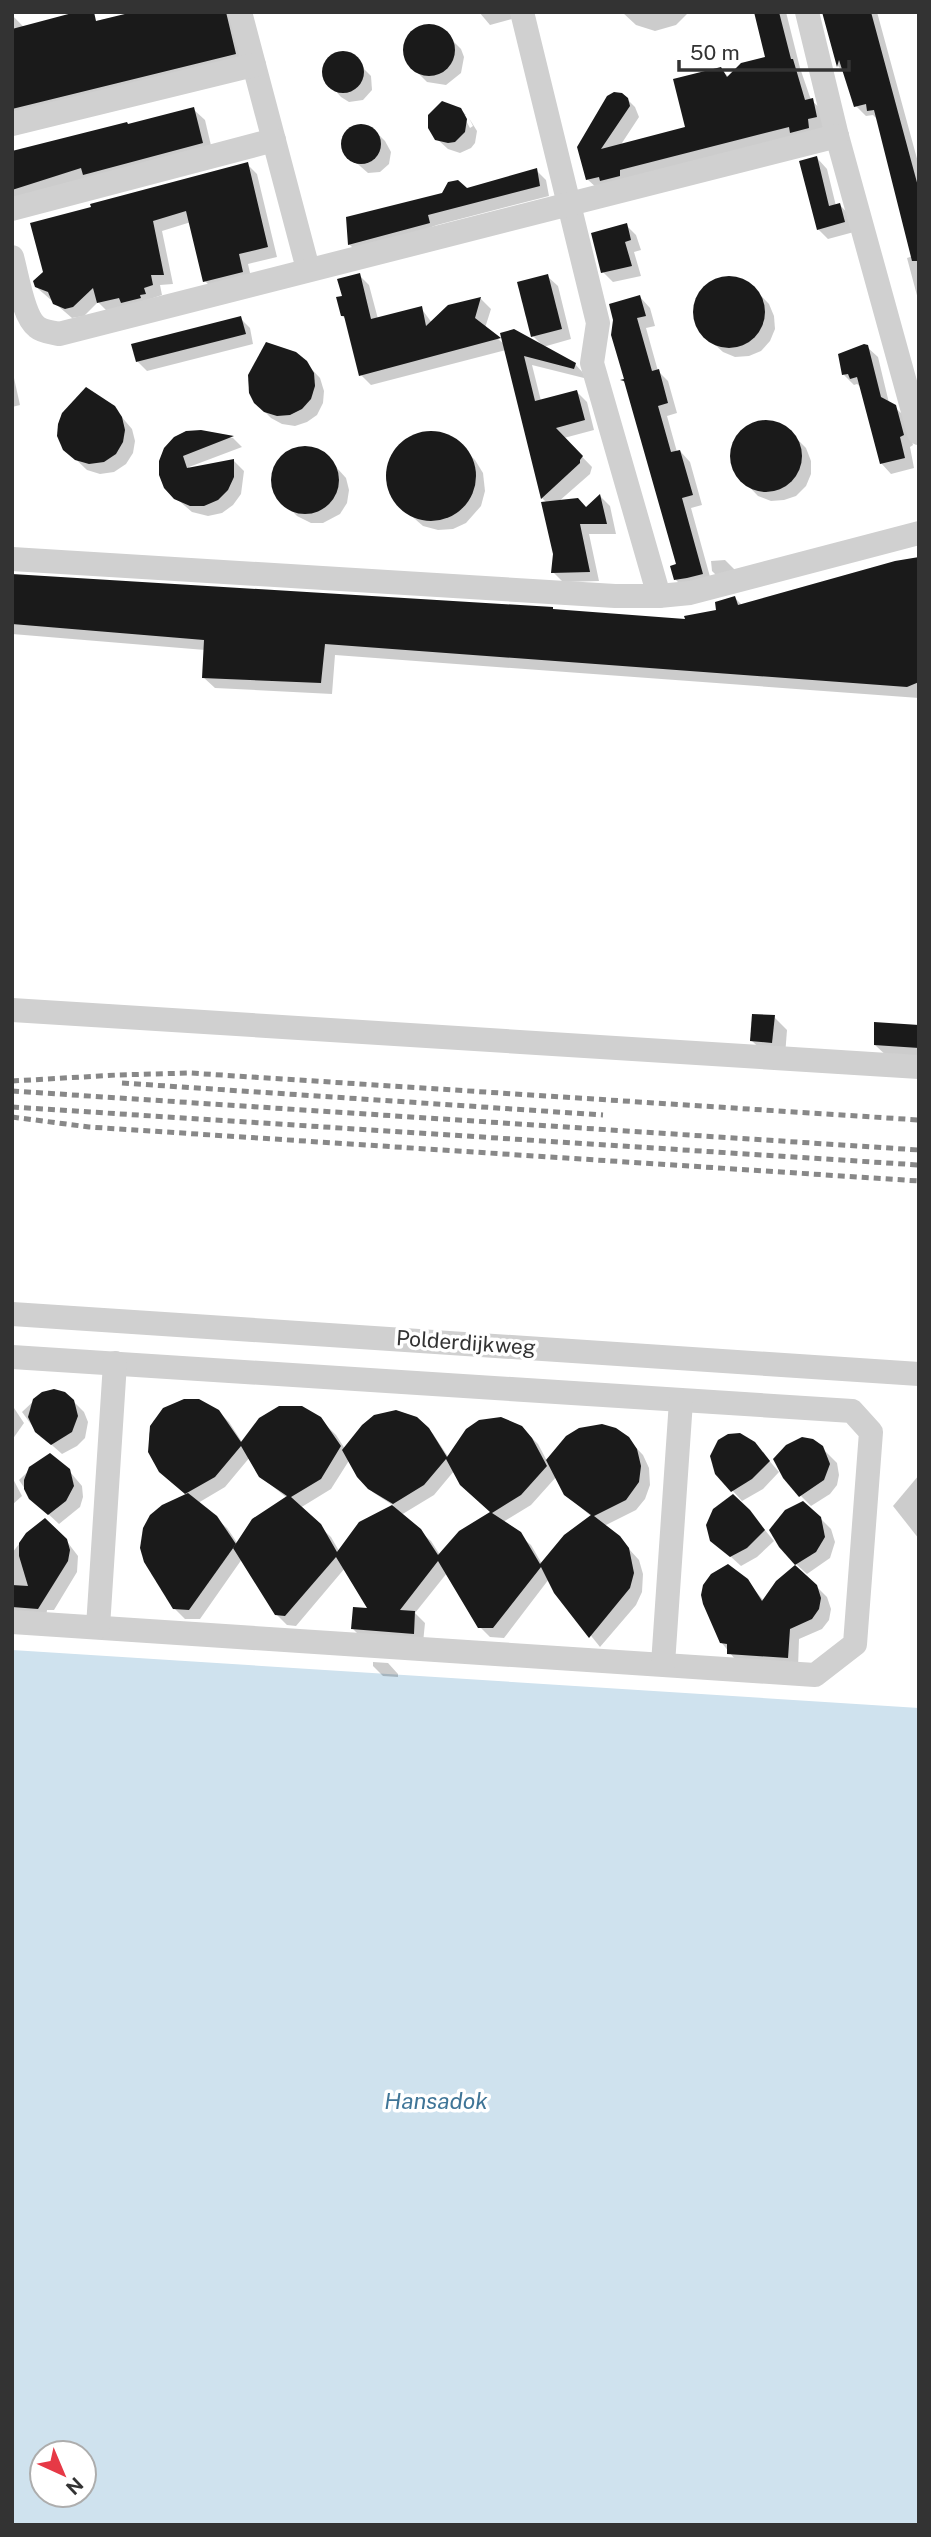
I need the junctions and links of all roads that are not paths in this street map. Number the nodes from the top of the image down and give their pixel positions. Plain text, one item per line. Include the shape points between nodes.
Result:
1 (240, 12) edge
2 (522, 12) edge
3 (807, 12) edge
4 (254, 65) junction
5 (12, 124) edge
6 (837, 136) junction
7 (274, 140) junction
8 (569, 203) junction
9 (12, 209) edge
10 (13, 266) edge
11 (309, 269) junction
12 (919, 433) edge
13 (919, 533) edge
14 (12, 559) edge
15 (659, 596) junction
16 (12, 1010) edge
17 (919, 1067) edge
18 (12, 1314) edge
19 (12, 1357) edge
20 (115, 1363) junction
21 (919, 1374) edge
22 (681, 1401) junction
23 (12, 1622) edge
24 (97, 1627) junction
25 (663, 1664) junction

1 - 4 street
2 - 8 street
3 - 6 street
4 - 5 street
4 - 7 street
6 - 8 street
6 - 12 street
7 - 9 street
7 - 11 street
8 - 11 street
8 - 15 street via 598,323 592,363
10 - 11 street via 34,325 59,334
13 - 15 street via 690,593
14 - 15 street
16 - 17 street
18 - 21 street, Polderdijkweg
19 - 20 street
20 - 22 street
20 - 24 street
22 - 25 street
22 - 25 street via 852,1411 871,1432 855,1644 815,1675
23 - 24 street
24 - 25 street

